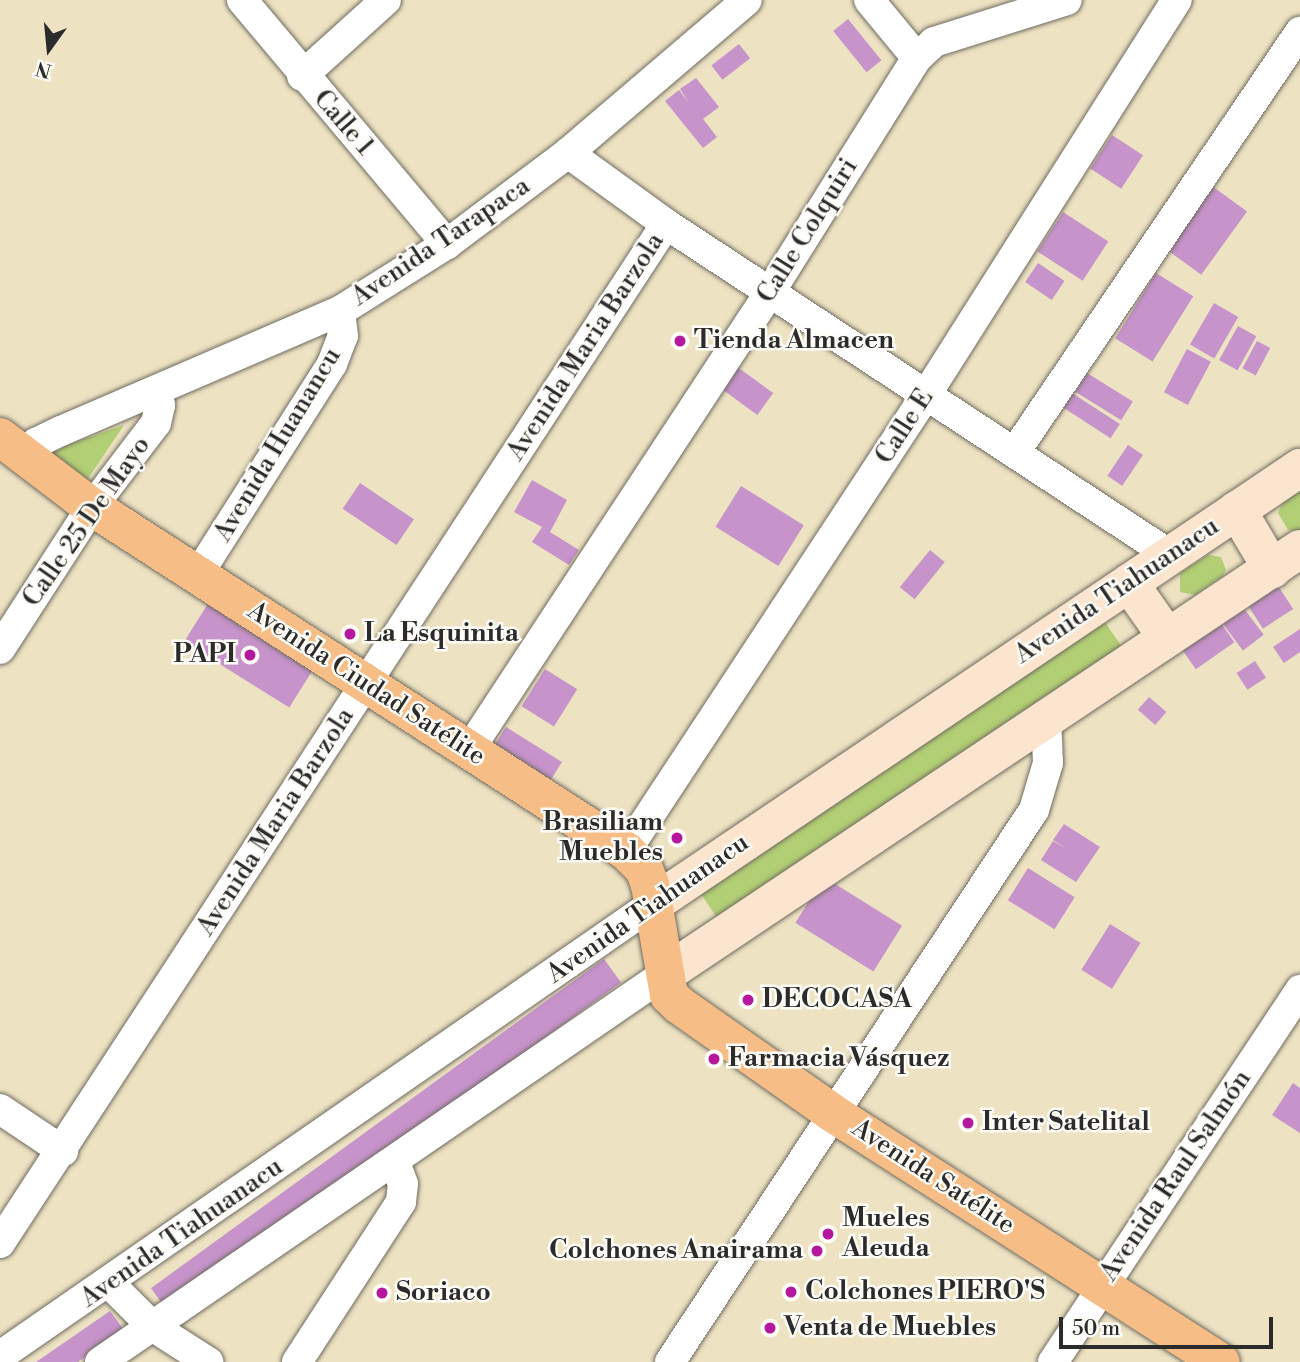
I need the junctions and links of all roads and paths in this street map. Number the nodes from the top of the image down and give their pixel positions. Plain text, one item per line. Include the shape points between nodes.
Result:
1 (242, 0) edge
2 (386, 0) edge
3 (747, 0) edge
4 (869, 0) edge
5 (1067, 0) edge
6 (1177, 0) edge
7 (1300, 32) edge
8 (917, 58) junction
9 (302, 76) junction
10 (568, 153) junction
11 (666, 224) junction
12 (447, 244) junction
13 (770, 292) junction
14 (340, 311) junction
15 (157, 391) junction
16 (926, 394) junction
17 (11, 448) edge
18 (1015, 452) junction
19 (1300, 468) edge
20 (92, 507) junction
21 (1237, 510) junction
22 (1170, 555) junction
23 (1286, 559) edge
24 (197, 576) junction
25 (1129, 583) junction
26 (1167, 637) junction
27 (0, 649) edge
28 (365, 685) junction
29 (1046, 718) junction
30 (469, 750) junction
31 (626, 851) junction
32 (656, 902) junction
33 (665, 974) junction
34 (1300, 990) edge
35 (0, 1109) edge
36 (831, 1112) junction
37 (63, 1151) junction
38 (395, 1161) junction
39 (0, 1243) edge
40 (110, 1284) junction
41 (1103, 1286) junction
42 (152, 1326) junction
43 (0, 1356) edge
44 (100, 1362) edge
45 (208, 1362) edge
46 (297, 1362) edge
47 (670, 1362) edge
48 (1053, 1362) edge
49 (1222, 1362) edge

1 - 9 street, Calle 1
2 - 9 street
3 - 10 street, Avenida Tarapaca
4 - 8 street
5 - 8 street, Calle Colquiri via 934,42
6 - 16 street, Calle E
7 - 18 street
8 - 13 street, Calle Colquiri
9 - 12 street, Calle 1
10 - 11 street
10 - 12 street, Avenida Tarapaca
11 - 13 street
11 - 28 street, Avenida Maria Barzola
12 - 14 street, Avenida Tarapaca
13 - 16 street
13 - 30 street, Calle Colquiri
14 - 15 street, Avenida Tarapaca
14 - 24 street, Avenida Huanancu via 343,336 332,364
15 - 17 street, Avenida Tarapaca via 36,443
15 - 20 street, Calle 25 De Mayo via 156,423
16 - 18 street
16 - 31 street, Calle E
17 - 20 main road, Avenida Ciudad Satélite
18 - 22 street
19 - 21 main road, Avenida Tiahuanacu
20 - 24 main road, Avenida Ciudad Satélite
20 - 27 street, Calle 25 De Mayo
21 - 22 main road, Avenida Tiahuanacu
21 - 23 main road
22 - 25 main road, Avenida Tiahuanacu
23 - 26 main road
24 - 28 main road, Avenida Ciudad Satélite
25 - 26 main road
25 - 32 main road, Avenida Tiahuanacu
26 - 29 main road
28 - 30 main road, Avenida Ciudad Satélite
28 - 37 street, Avenida Maria Barzola
29 - 33 main road
29 - 36 street via 1048,762 1034,810
30 - 31 main road, Avenida Ciudad Satélite
31 - 32 main road, Avenida Ciudad Satélite via 644,869
32 - 33 main road, Avenida Ciudad Satélite
32 - 40 street, Avenida Tiahuanacu
33 - 36 main road, Avenida Satélite via 669,995 679,1005
33 - 38 street
34 - 41 street, Avenida Raul Salmón
35 - 37 street
36 - 41 main road, Avenida Satélite
36 - 47 street
37 - 39 street, Avenida Maria Barzola
38 - 42 street
38 - 46 street via 402,1184 401,1202
40 - 42 street
40 - 43 street, Avenida Tiahuanacu
41 - 48 street, Avenida Raul Salmón
41 - 49 main road, Avenida Satélite
42 - 44 street
42 - 45 street

